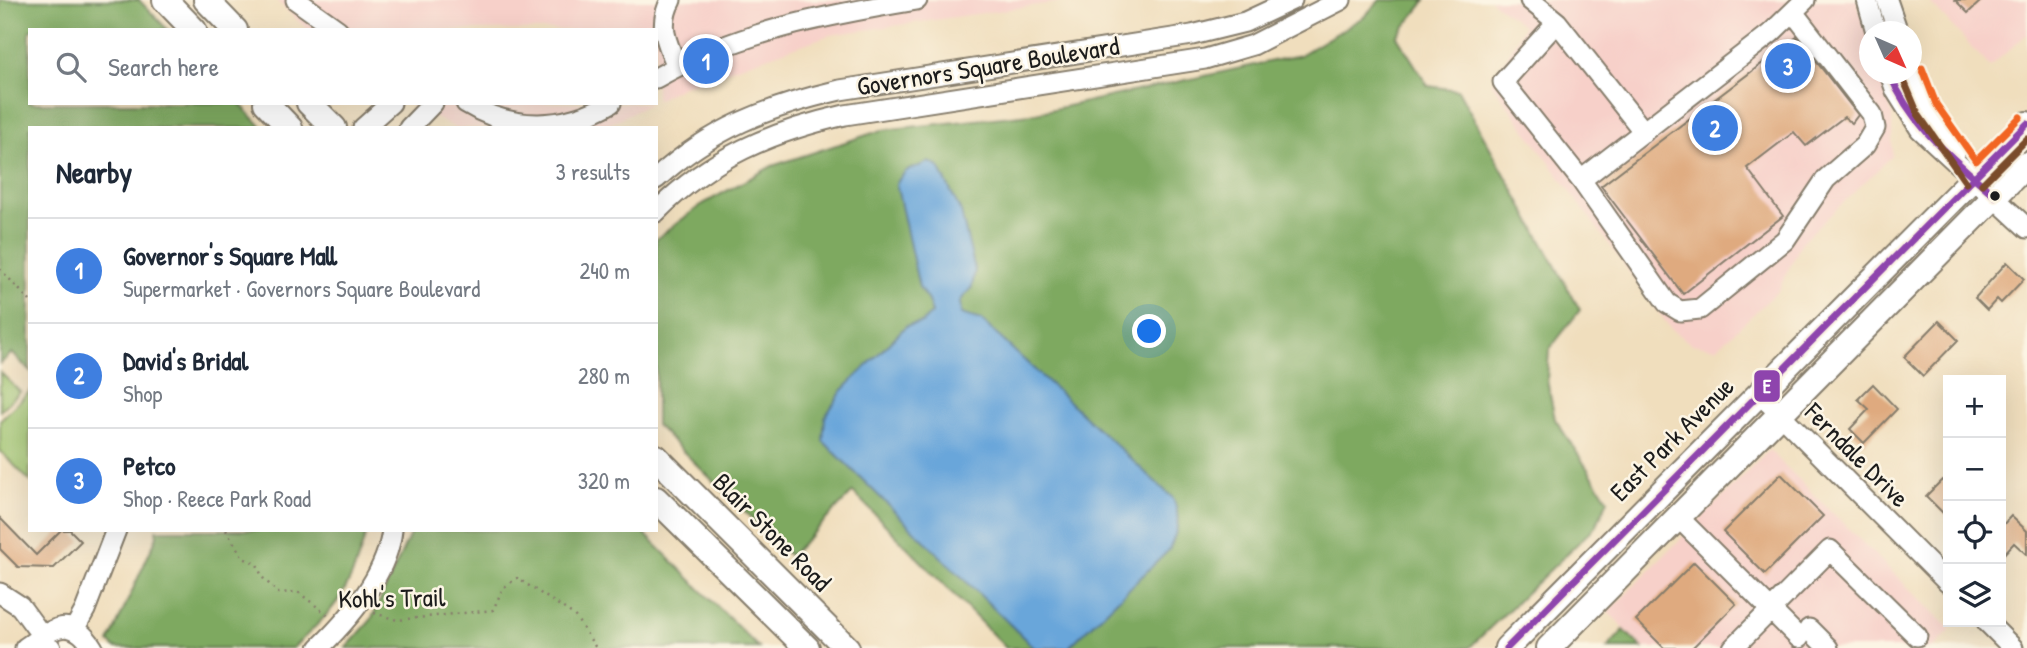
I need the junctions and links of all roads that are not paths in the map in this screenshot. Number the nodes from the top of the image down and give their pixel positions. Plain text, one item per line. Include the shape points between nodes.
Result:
1 (165, 0) edge
2 (206, 0) edge
3 (296, 0) edge
4 (671, 0) edge
5 (917, 0) edge
6 (1293, 0) edge
7 (1341, 0) edge
8 (1867, 0) edge
9 (1887, 0) edge
10 (1539, 3) edge
11 (1798, 5) edge
12 (1874, 21) edge
13 (1894, 21) edge
14 (1557, 22) junction
15 (192, 28) edge
16 (233, 28) edge
17 (335, 28) edge
18 (677, 66) junction
19 (658, 77) edge
20 (1894, 84) edge
21 (1917, 84) edge
22 (819, 95) junction
23 (268, 105) edge
24 (311, 105) edge
25 (389, 105) edge
26 (431, 105) edge
27 (469, 105) edge
28 (607, 105) edge
29 (822, 120) junction
30 (2027, 124) edge
31 (288, 126) edge
32 (332, 126) edge
33 (365, 126) edge
34 (411, 126) edge
35 (1644, 132) junction
36 (2027, 164) edge
37 (1975, 177) junction
38 (658, 178) edge
39 (1581, 180) junction
40 (1995, 196) junction
41 (658, 210) edge
42 (2027, 228) edge
43 (1759, 393) junction
44 (1780, 415) junction
45 (658, 459) edge
46 (658, 501) edge
47 (1679, 518) junction
48 (115, 532) edge
49 (392, 532) edge
50 (1943, 578) edge
51 (0, 593) edge
52 (1770, 610) junction
53 (1992, 627) edge
54 (75, 628) junction
55 (1917, 636) dead end
56 (47, 642) edge
57 (25, 648) edge
58 (93, 648) edge
59 (318, 648) edge
60 (807, 648) edge
61 (847, 648) edge
62 (1507, 648) edge
63 (1549, 648) edge
64 (1733, 648) edge
65 (1828, 648) edge
66 (2013, 648) edge

1 - 15 main road
2 - 16 main road
3 - 17 street
4 - 18 street via 664,33
5 - 18 street via 832,14 748,36
6 - 22 street, Governors Square Boulevard via 1245,22 1192,35
7 - 29 street, Governors Square Boulevard via 1254,45 1205,59
8 - 12 street
9 - 13 street
10 - 14 street
11 - 35 street via 1770,33
11 - 39 street via 1872,114 1875,128 1866,145 1826,179 1786,240 1700,309 1680,311 1667,303
14 - 35 street
14 - 39 street via 1503,82
18 - 19 street
20 - 37 street via 1920,129
21 - 37 street via 1927,109
22 - 29 street
22 - 38 street, Governors Square Boulevard via 752,115 720,132
23 - 31 main road
24 - 32 main road
25 - 33 street
26 - 34 street
27 - 28 street via 513,122 538,125 568,123
29 - 41 street, Governors Square Boulevard via 746,146
30 - 37 main road, East Park Avenue
35 - 39 street
36 - 40 main road
37 - 40 street
37 - 43 main road, East Park Avenue
40 - 42 street
40 - 44 main road
43 - 44 street, Ferndale Drive
43 - 62 main road, East Park Avenue
44 - 47 main road
44 - 50 street, Ferndale Drive
45 - 61 main road, Blair Stone Road
46 - 60 main road
47 - 52 street
47 - 63 main road
48 - 54 street
49 - 59 street via 375,578
51 - 56 street via 20,606
52 - 55 street via 1830,550
52 - 64 street
52 - 65 street
53 - 66 street
54 - 56 street via 62,626
54 - 58 street
56 - 57 street

